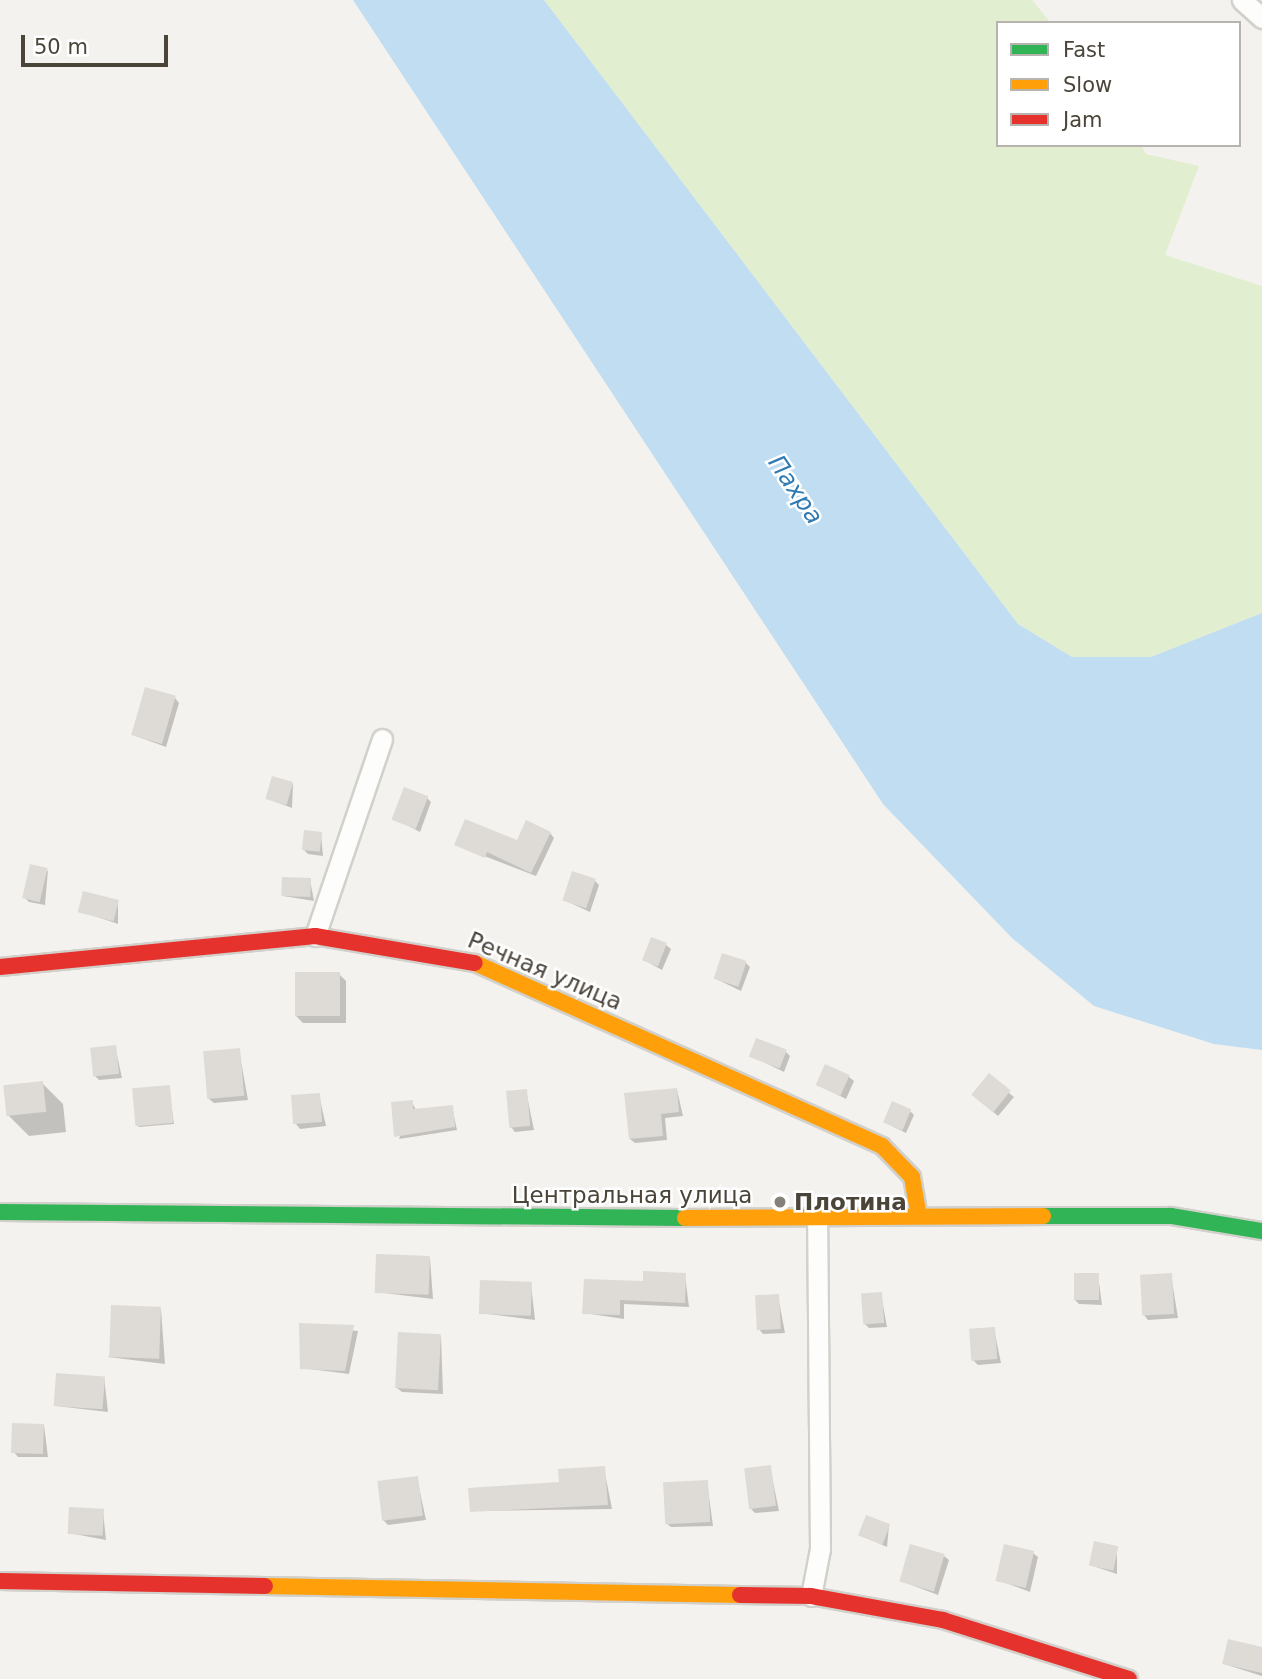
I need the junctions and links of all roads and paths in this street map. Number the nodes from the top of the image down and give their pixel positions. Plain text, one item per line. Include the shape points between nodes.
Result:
1 (1242, 0) edge
2 (1262, 18) edge
3 (382, 739) dead end
4 (315, 936) junction
5 (0, 967) edge
6 (0, 1212) edge
7 (919, 1216) junction
8 (817, 1217) junction
9 (1262, 1230) edge
10 (0, 1581) edge
11 (811, 1596) junction
12 (1129, 1679) edge

1 - 2 street
3 - 4 street
4 - 5 street, Речная улица
4 - 7 street, Речная улица via 460,956 883,1146 912,1177
6 - 8 street, Центральная улица
7 - 8 street, Центральная улица
7 - 9 street, Центральная улица via 1171,1216
8 - 11 street via 820,1549
10 - 11 street
11 - 12 street via 943,1619

